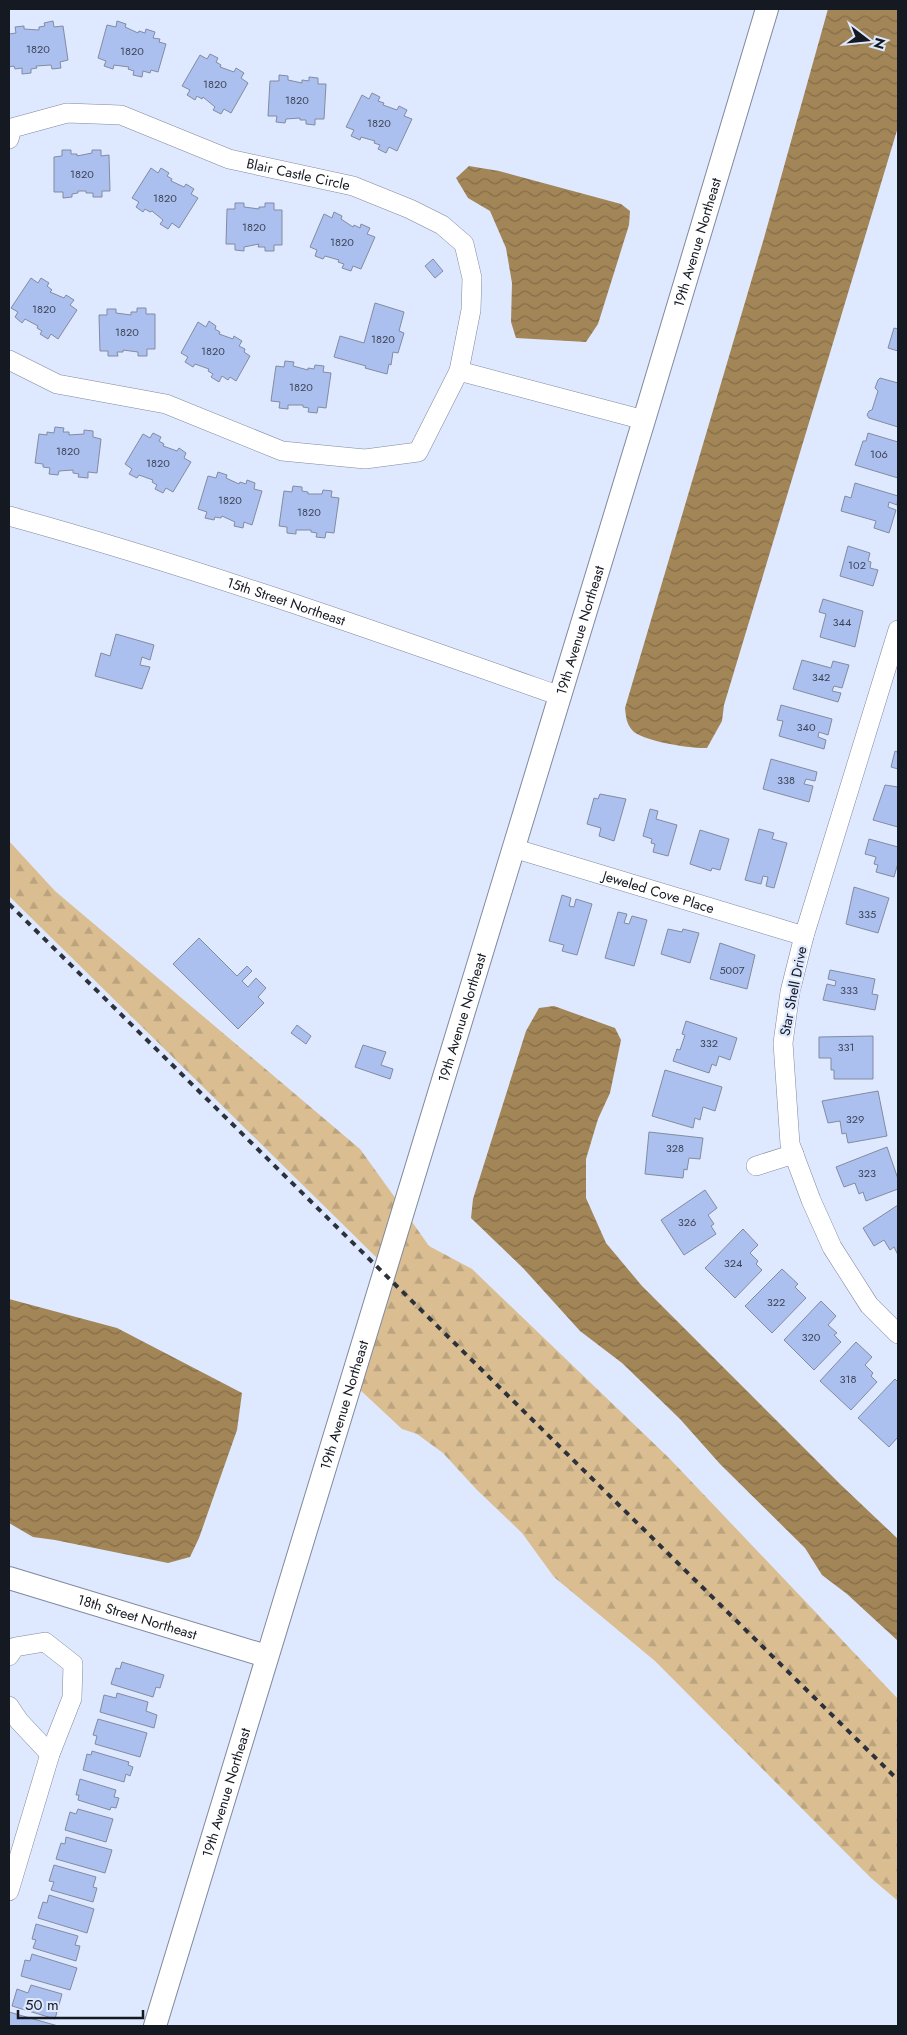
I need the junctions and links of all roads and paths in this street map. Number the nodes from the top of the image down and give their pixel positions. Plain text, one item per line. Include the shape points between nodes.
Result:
1 (767, 9) edge
2 (9, 139) edge
3 (9, 360) edge
4 (459, 371) junction
5 (644, 420) junction
6 (9, 516) edge
7 (898, 630) edge
8 (560, 696) junction
9 (514, 848) junction
10 (804, 936) junction
11 (794, 1154) junction
12 (756, 1166) dead end
13 (898, 1334) edge
14 (9, 1578) edge
15 (9, 1656) edge
16 (266, 1656) junction
17 (9, 1706) edge
18 (50, 1754) junction
19 (9, 1889) edge
20 (155, 2026) edge

1 - 5 street, 19th Avenue Northeast
2 - 4 street, Blair Castle Circle via 12,128 67,113 121,115 229,159 353,186 442,225 464,244 472,278 471,310
3 - 4 street, Blair Castle Circle via 57,384 166,404 282,450 365,459 418,452
4 - 5 street
5 - 8 street, 19th Avenue Northeast
6 - 8 street, 15th Street Northeast via 222,579
7 - 10 street, Star Shell Drive
8 - 9 street, 19th Avenue Northeast
9 - 10 street, Jeweled Cove Place
9 - 16 street, 19th Avenue Northeast
10 - 11 street, Star Shell Drive via 790,992 783,1043 790,1144
11 - 12 street
11 - 13 street, Star Shell Drive via 832,1247 869,1304
14 - 16 street, 18th Street Northeast
15 - 18 street via 15,1647 45,1642 73,1664 72,1698
16 - 20 street, 19th Avenue Northeast
17 - 18 street
18 - 19 street

